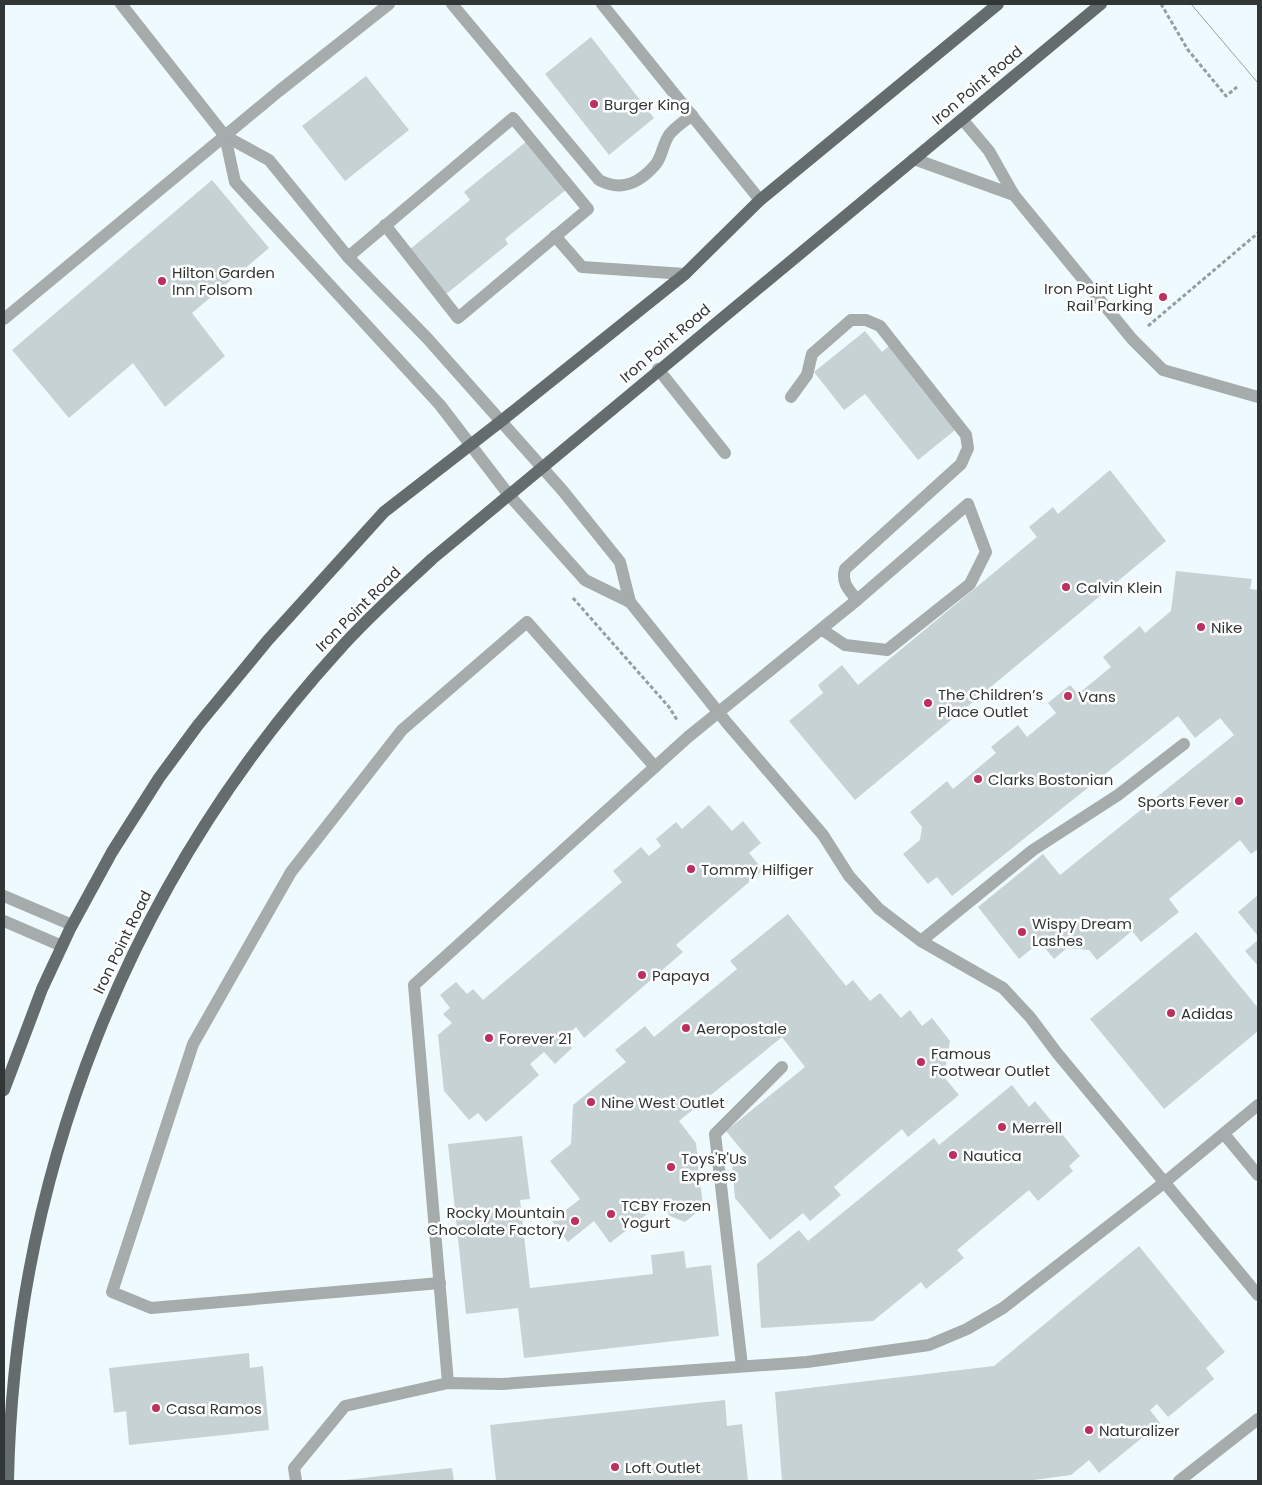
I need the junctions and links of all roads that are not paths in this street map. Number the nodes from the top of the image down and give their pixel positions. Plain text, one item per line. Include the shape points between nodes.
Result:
1 (121, 4) edge
2 (389, 4) edge
3 (452, 4) edge
4 (602, 4) edge
5 (998, 4) edge
6 (1101, 4) edge
7 (692, 115) junction
8 (962, 119) junction
9 (225, 136) junction
10 (914, 159) junction
11 (1014, 194) junction
12 (760, 200) junction
13 (385, 225) junction
14 (555, 236) junction
15 (348, 257) junction
16 (685, 274) junction
17 (4, 319) edge
18 (658, 369) junction
19 (791, 397) dead end
20 (1258, 397) edge
21 (500, 422) junction
22 (470, 445) junction
23 (725, 453) dead end
24 (541, 467) junction
25 (509, 496) junction
26 (857, 600) junction
27 (630, 602) junction
28 (821, 629) junction
29 (720, 712) junction
30 (1184, 744) dead end
31 (654, 768) junction
32 (4, 896) edge
33 (4, 922) edge
34 (72, 925) junction
35 (921, 942) junction
36 (62, 946) junction
37 (782, 1067) dead end
38 (4, 1090) edge
39 (1258, 1105) edge
40 (1224, 1134) junction
41 (1258, 1175) edge
42 (1165, 1182) junction
43 (440, 1283) junction
44 (1258, 1295) edge
45 (742, 1366) junction
46 (448, 1383) junction
47 (1258, 1419) edge
48 (8, 1481) edge
49 (296, 1481) edge
50 (1179, 1481) edge

1 - 9 lane
2 - 9 lane
3 - 7 lane via 599,180 610,186 633,183 656,163 669,135
4 - 7 lane
5 - 12 main road
6 - 8 main road, Iron Point Road
7 - 12 lane
8 - 10 main road, Iron Point Road
8 - 11 lane via 989,151
9 - 15 lane via 270,160
9 - 17 lane
9 - 22 lane via 235,182 440,406
10 - 11 lane
10 - 18 main road, Iron Point Road
11 - 20 lane via 1132,339 1162,370
12 - 16 main road
13 - 14 lane via 458,318
13 - 14 lane via 513,118 588,208
13 - 15 lane
14 - 16 lane via 582,267
15 - 21 lane via 427,338
16 - 21 main road
18 - 23 lane
18 - 24 main road, Iron Point Road
19 - 26 lane via 807,375 812,354 851,320 866,320 880,326 966,435 968,448 961,464 845,569 842,577 845,585
21 - 22 main road
21 - 24 lane
22 - 25 lane
22 - 34 main road via 384,512 268,640 204,717 143,802
24 - 25 main road, Iron Point Road
24 - 27 lane via 620,562
25 - 27 lane via 586,580
25 - 48 main road, Iron Point Road via 432,559 368,619 267,735 228,788 181,862 139,940 86,1060 59,1144 35,1242 18,1337 9,1424
26 - 28 lane
26 - 28 lane via 968,504 986,552 970,584 887,650 845,645
27 - 29 lane
28 - 29 lane
29 - 31 lane
29 - 35 lane via 823,835 849,876 879,910
30 - 35 lane via 1118,795 1033,850
31 - 43 lane via 414,985
31 - 43 lane via 527,622 402,730 291,872 193,1044 112,1292 151,1308
32 - 34 lane
33 - 36 lane
34 - 36 main road
35 - 42 lane via 1003,988
36 - 38 main road via 17,1050
37 - 45 lane via 715,1134
39 - 40 lane
40 - 41 lane
40 - 42 lane
42 - 44 lane
42 - 45 lane via 1003,1308 967,1329 929,1345 849,1358
43 - 46 lane
45 - 46 lane via 502,1384
46 - 49 lane via 345,1406 294,1468
47 - 50 lane

